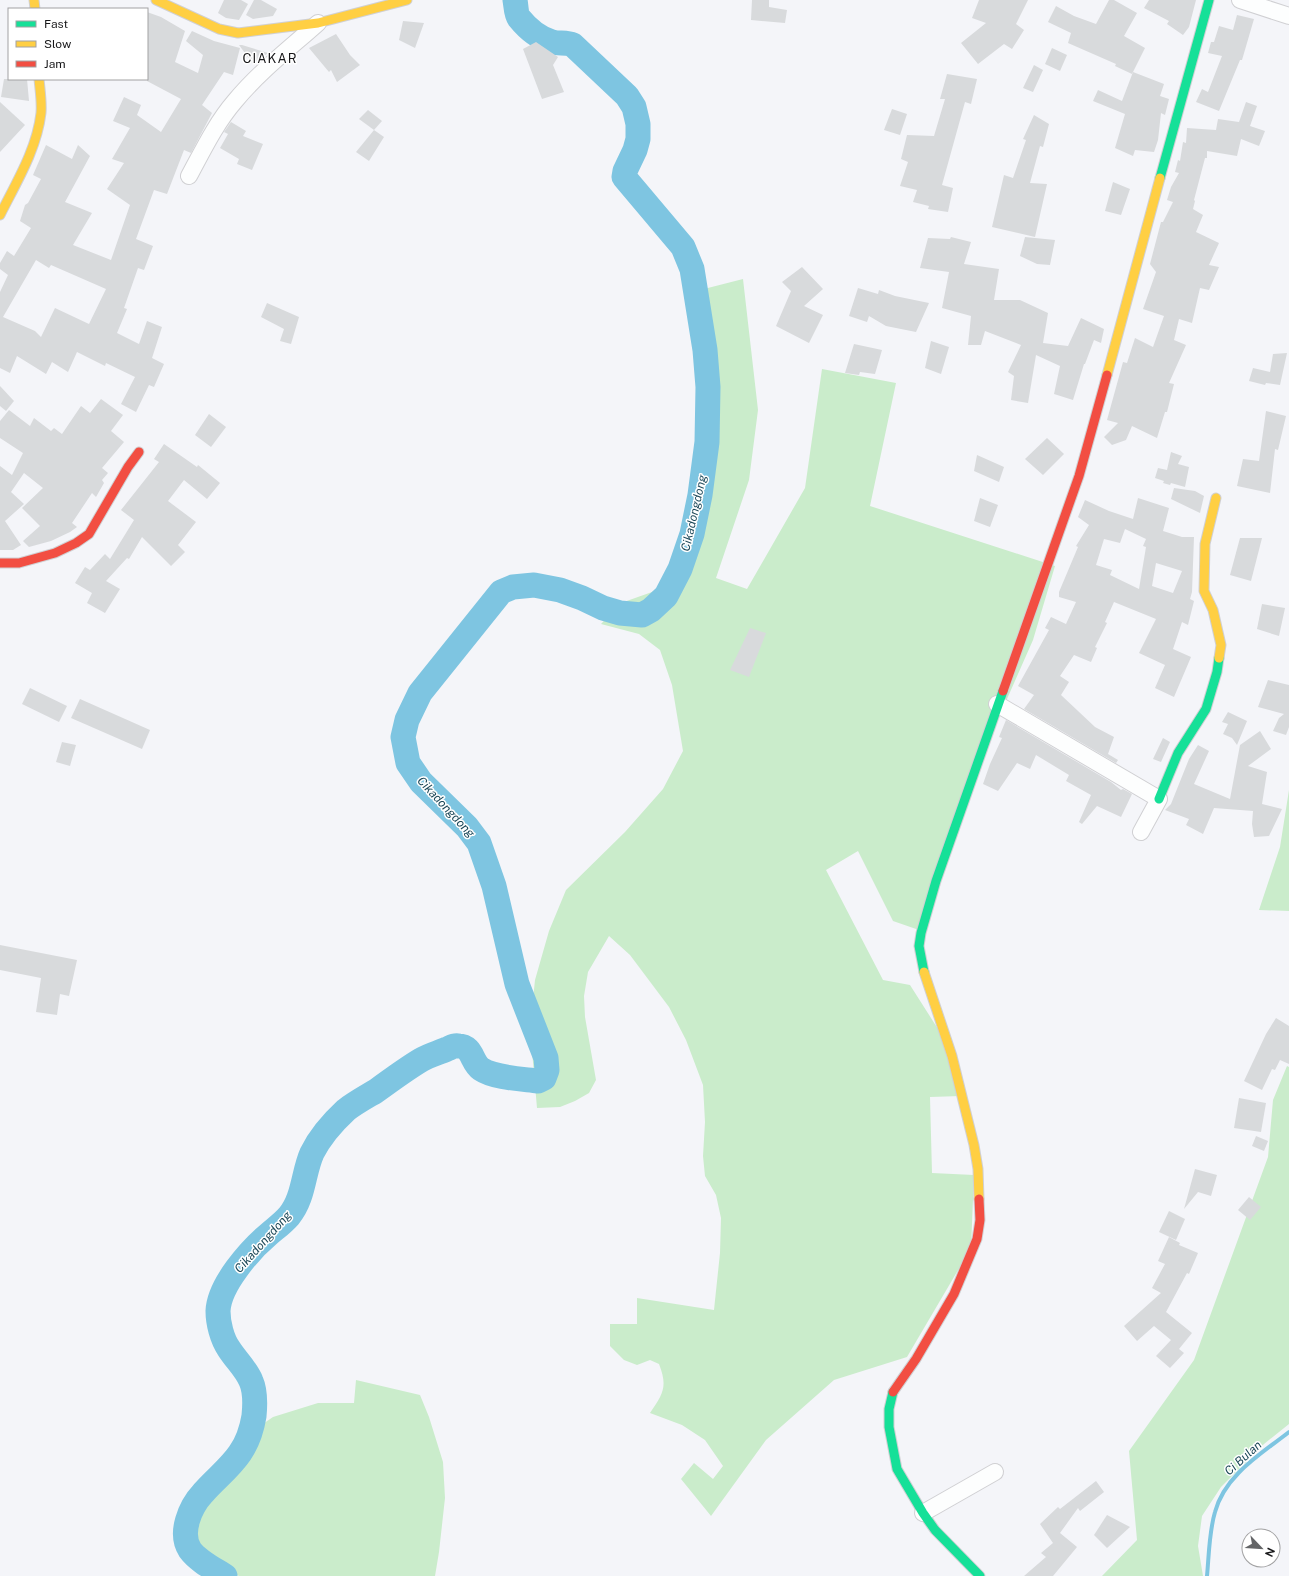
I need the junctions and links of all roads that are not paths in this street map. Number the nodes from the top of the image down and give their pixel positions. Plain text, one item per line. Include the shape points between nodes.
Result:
1 (156, 0) edge
2 (408, 0) edge
3 (1209, 0) edge
4 (1240, 0) edge
5 (1289, 16) edge
6 (318, 23) junction
7 (39, 80) edge
8 (189, 176) dead end
9 (0, 215) edge
10 (139, 452) dead end
11 (1216, 498) dead end
12 (0, 563) edge
13 (997, 704) junction
14 (1159, 799) junction
15 (1141, 832) dead end
16 (995, 1472) dead end
17 (923, 1513) junction
18 (980, 1576) edge

1 - 6 street via 206,24 238,33
2 - 6 street
3 - 13 street via 1078,476
4 - 5 street
6 - 8 street via 236,100 212,135
7 - 9 street via 41,111 37,128
10 - 12 street via 89,534 55,553 19,563
11 - 14 street via 1205,544 1204,591 1213,610 1221,645 1218,672 1206,709 1178,753
13 - 14 street
13 - 17 street via 934,888 919,946 928,987 952,1056 969,1122 978,1169 980,1204 977,1239 954,1294 890,1400 889,1427 898,1469
14 - 15 street
16 - 17 street
17 - 18 street via 935,1530

